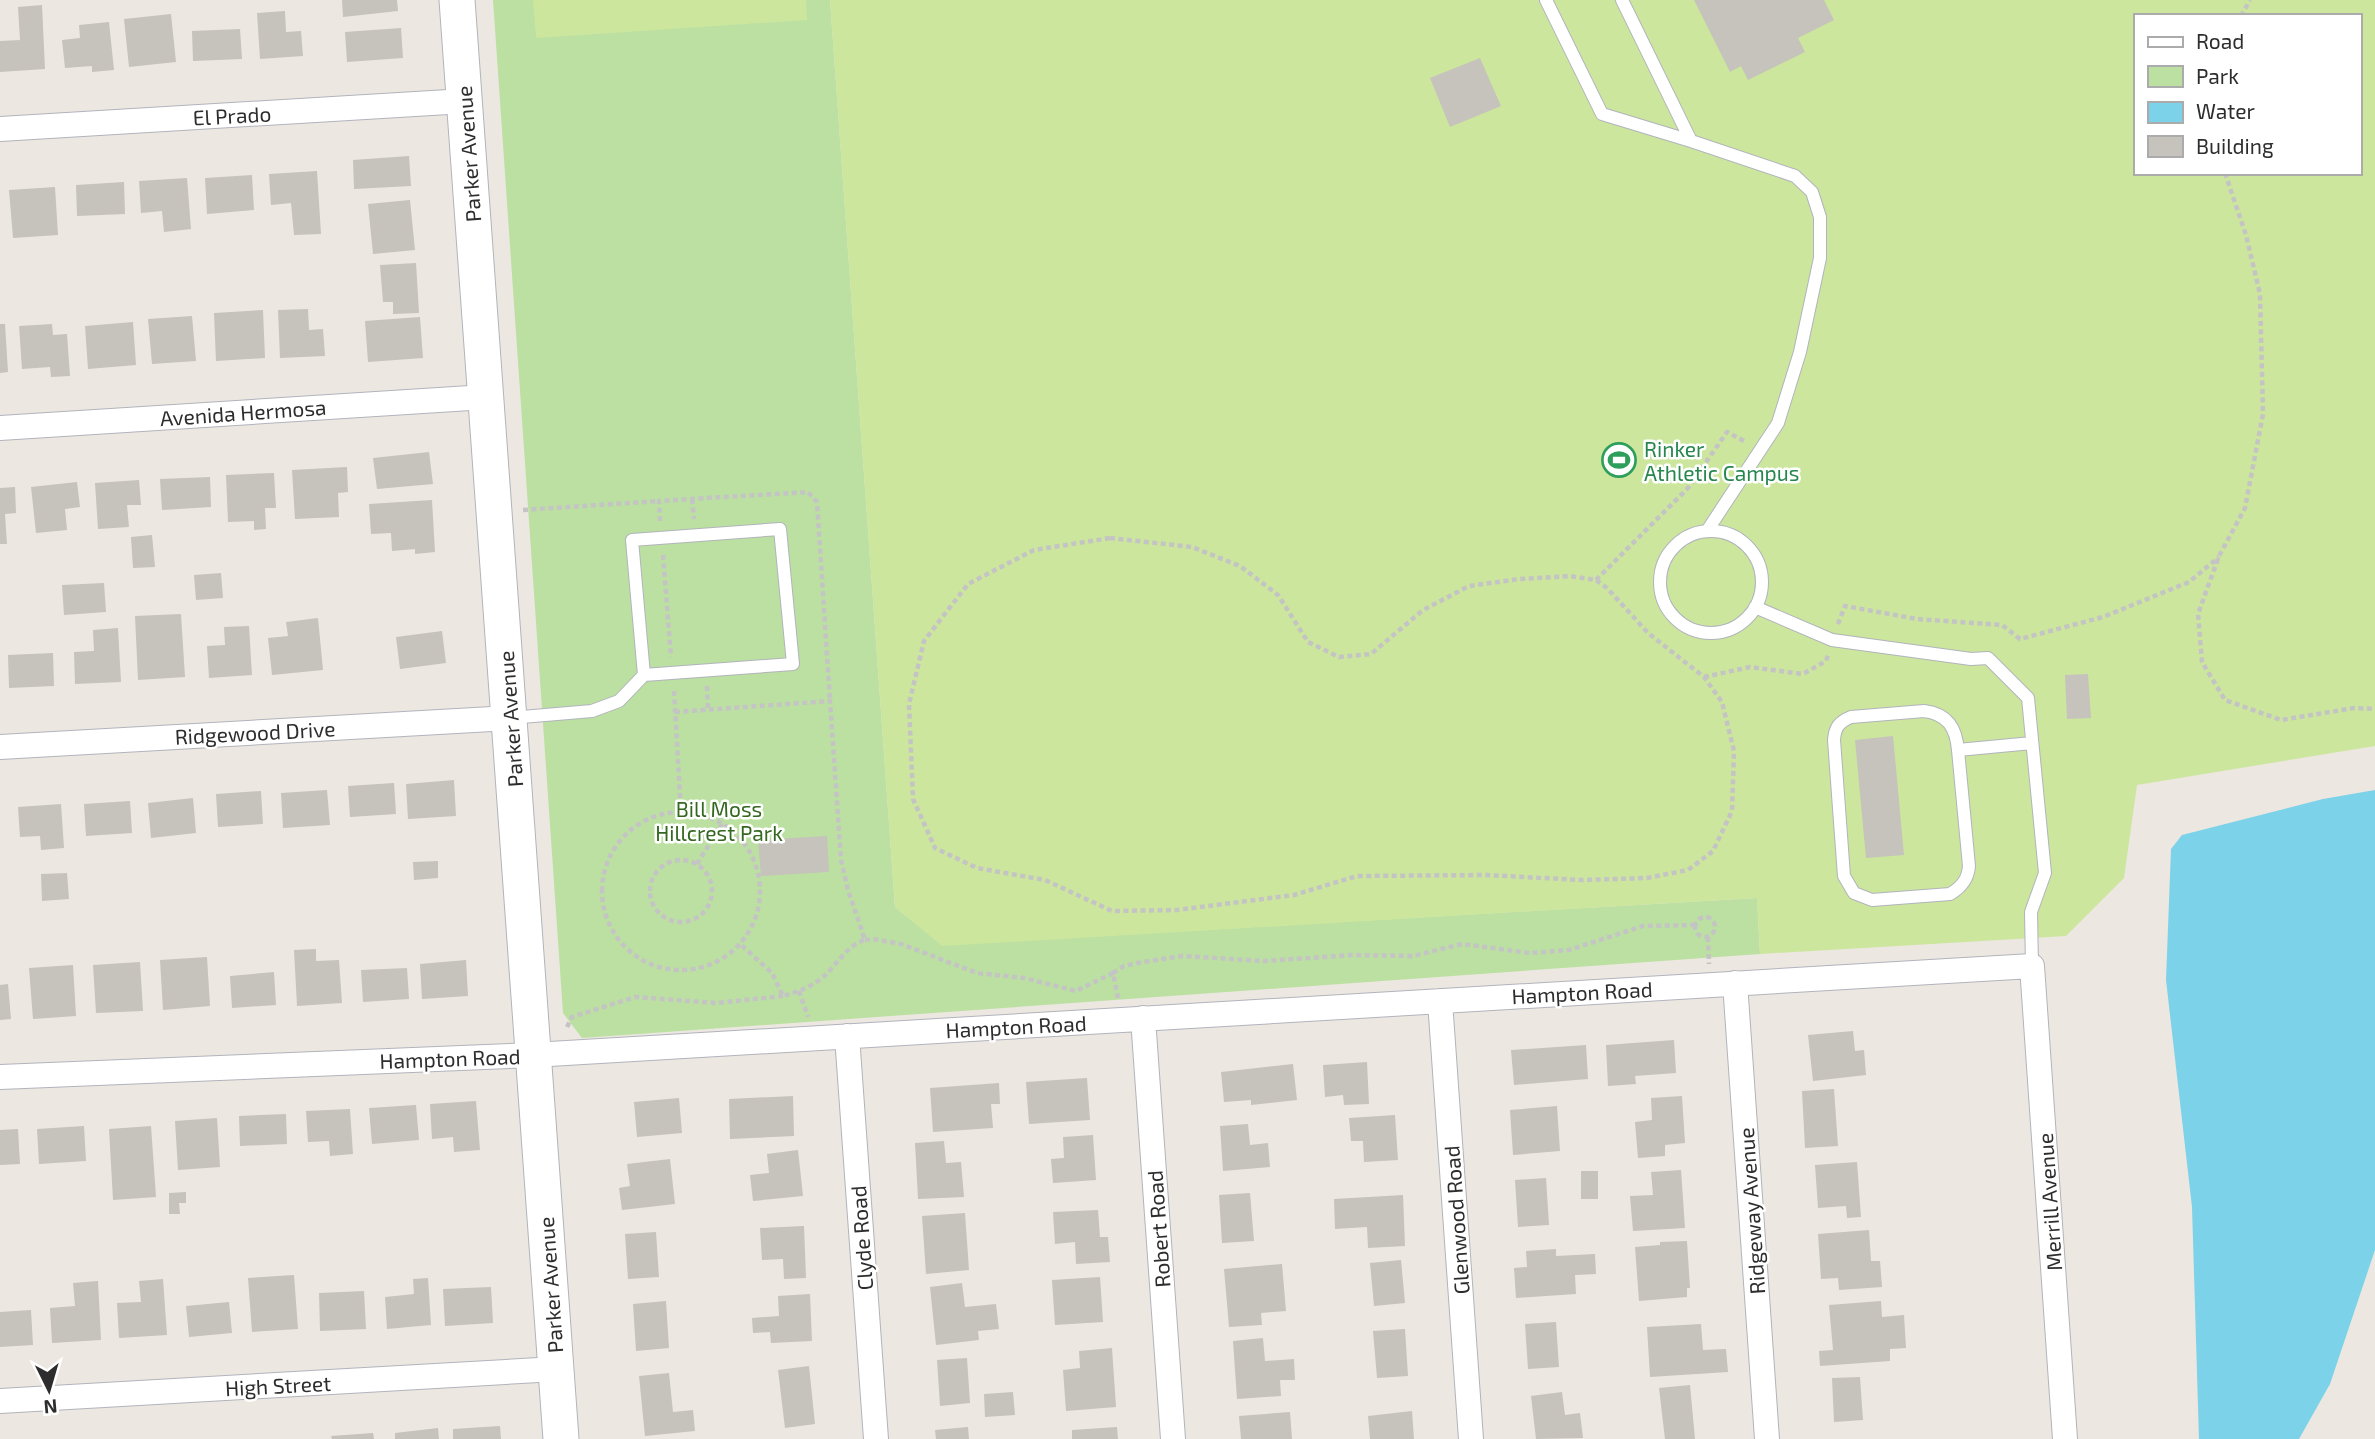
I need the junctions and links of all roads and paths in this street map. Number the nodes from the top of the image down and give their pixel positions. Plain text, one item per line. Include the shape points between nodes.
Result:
1 (457, 0) edge
2 (1546, 0) edge
3 (1622, 0) edge
4 (465, 101) junction
5 (0, 129) edge
6 (1691, 141) junction
7 (2226, 175) edge
8 (486, 397) junction
9 (0, 428) edge
10 (1761, 449) junction
11 (659, 502) dead end
12 (523, 510) dead end
13 (660, 522) dead end
14 (1707, 531) junction
15 (662, 538) junction
16 (2219, 556) junction
17 (1596, 580) junction
18 (1755, 607) junction
19 (1832, 640) junction
20 (672, 673) junction
21 (644, 675) junction
22 (1704, 677) junction
23 (2375, 709) edge
24 (675, 712) junction
25 (510, 718) junction
26 (2032, 743) junction
27 (0, 747) edge
28 (1958, 750) junction
29 (681, 812) junction
30 (722, 824) junction
31 (697, 864) junction
32 (1695, 925) junction
33 (864, 940) junction
34 (739, 943) junction
35 (2032, 966) junction
36 (1113, 973) junction
37 (1735, 983) junction
38 (783, 996) junction
39 (1440, 1001) junction
40 (1132, 1019) junction
41 (567, 1027) dead end
42 (847, 1036) junction
43 (533, 1055) junction
44 (0, 1077) edge
45 (556, 1369) junction
46 (0, 1401) edge
47 (561, 1439) edge
48 (876, 1439) edge
49 (1174, 1439) edge
50 (1471, 1439) edge
51 (1767, 1439) edge
52 (2065, 1439) edge

1 - 4 street, Parker Avenue
2 - 6 lane via 1602,114
3 - 6 lane
4 - 5 street, El Prado
4 - 8 street, Parker Avenue
6 - 10 lane via 1795,176 1812,192 1821,217 1820,258 1800,352 1778,423
7 - 16 path via 2260,295 2263,414 2245,508
8 - 9 street, Avenida Hermosa
8 - 25 street, Parker Avenue
10 - 14 lane
10 - 17 path via 1727,432 1688,488
11 - 12 path
13 - 15 path
14 - 18 lane via 1734,536 1758,562 1762,579
14 - 18 lane via 1681,541 1661,570 1662,599 1671,615 1693,630 1718,633 1735,627
15 - 20 path
15 - 20 lane via 779,529 793,664
15 - 21 lane via 632,540
16 - 19 path via 2189,582 2103,617 2020,639 2001,625 1917,619 1845,606
16 - 23 path via 2198,614 2202,662 2225,700 2281,720
17 - 22 path via 1648,633
17 - 22 path via 1570,576 1469,586 1423,610 1371,653 1339,657 1308,642 1278,595 1240,566 1192,547 1110,538 1034,550 968,584 924,640 909,704 913,799 935,848 977,868 1045,880 1112,911 1177,910 1294,895 1357,876 1647,878 1688,870 1713,851 1732,811 1734,751 1722,702
18 - 19 lane
19 - 22 path via 1826,661 1803,674 1750,667
19 - 26 lane via 1988,658 2028,698
20 - 21 lane
20 - 24 path
21 - 25 lane via 619,701 592,711
24 - 29 path
24 - 33 path via 830,701 841,860
25 - 27 street, Ridgewood Drive
25 - 43 street, Parker Avenue
26 - 28 lane
26 - 35 lane via 2045,873 2031,912
28 - 28 lane via 1969,866 1964,883 1950,894 1872,900 1854,892 1844,876 1834,740 1841,721 1935,713 1952,726
29 - 30 path via 701,814
29 - 34 path via 649,819 617,844 602,880 607,920 631,952 666,968 704,966
30 - 31 path
30 - 34 path via 751,853 759,877 756,915
31 - 31 path via 673,861 654,876 651,900 666,918 693,920 709,904 711,882
32 - 32 path via 1704,937 1711,936 1716,927 1708,917
32 - 36 path via 1643,926 1557,952 1462,944 1413,956 1264,961 1182,956 1124,966
33 - 36 path via 901,944 977,973 1076,991
33 - 38 path via 807,988
34 - 38 path via 772,973
35 - 37 street, Hampton Road
35 - 52 street, Merrill Avenue
36 - 40 path
37 - 39 street, Hampton Road
37 - 51 street, Ridgeway Avenue
38 - 41 path via 716,1003 635,997 572,1017
39 - 40 street, Hampton Road
39 - 50 street, Glenwood Road
40 - 42 street, Hampton Road
40 - 49 street, Robert Road
42 - 43 street, Hampton Road
42 - 48 street, Clyde Road
43 - 44 street, Hampton Road
43 - 45 street, Parker Avenue
45 - 46 street, High Street
45 - 47 street, Parker Avenue

